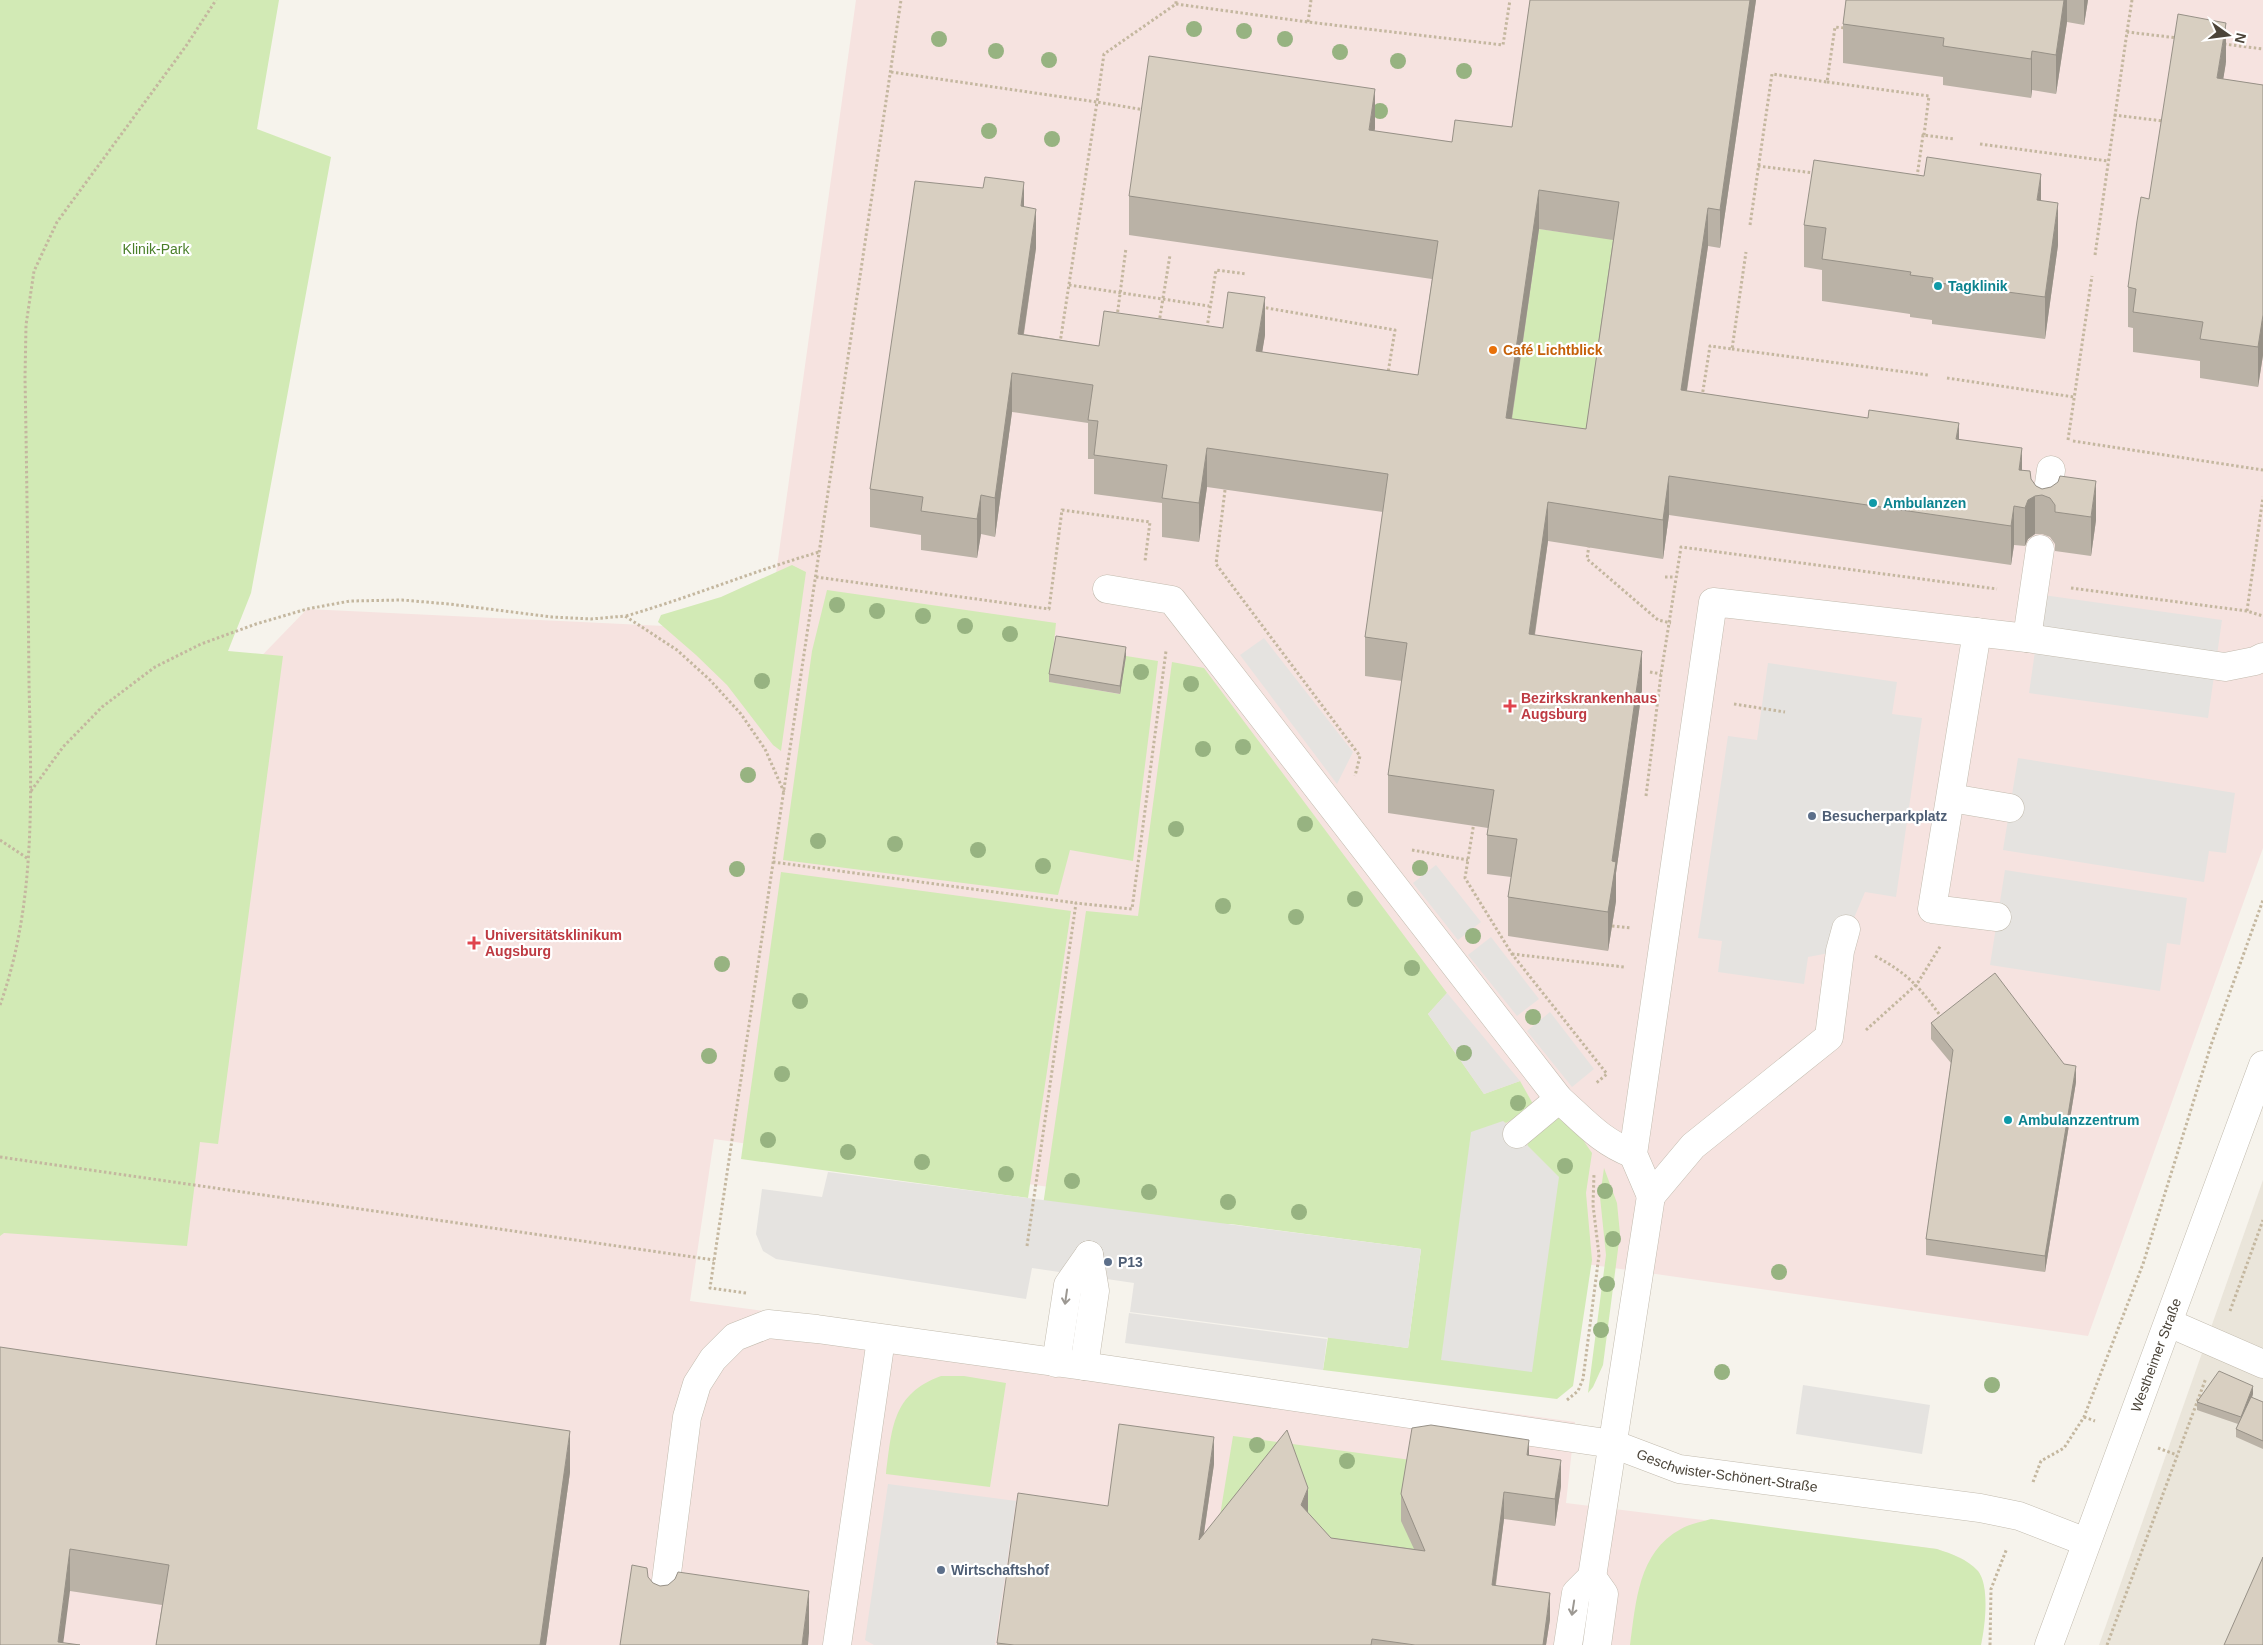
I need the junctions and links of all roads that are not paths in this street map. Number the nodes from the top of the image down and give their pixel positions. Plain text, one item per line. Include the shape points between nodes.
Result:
1 (2051, 470) dead end
2 (2045, 512) edge
3 (2040, 549) dead end
4 (1107, 590) dead end
5 (1977, 632) junction
6 (2027, 638) junction
7 (2263, 656) edge
8 (1951, 798) junction
9 (2010, 808) dead end
10 (1997, 918) dead end
11 (1843, 940) road end
12 (2263, 1065) edge
13 (1563, 1103) junction
14 (1516, 1134) dead end
15 (1633, 1154) junction
16 (1651, 1196) junction
17 (2169, 1323) junction
18 (881, 1339) junction
19 (1056, 1363) junction
20 (2263, 1364) edge
21 (1084, 1366) junction
22 (1614, 1444) junction
23 (2086, 1542) junction
24 (1592, 1578) junction
25 (662, 1612) edge
26 (837, 1645) edge
27 (1568, 1645) edge
28 (1597, 1645) edge
29 (2049, 1645) edge

1 - 2 street
3 - 6 street
4 - 13 street via 1172,600
5 - 6 street
5 - 8 street
5 - 15 street via 1713,602
6 - 7 street via 2225,667 2255,662
8 - 9 street
8 - 10 street via 1932,909
11 - 16 street via 1829,1037 1693,1146
12 - 17 street, Westheimer Straße
13 - 14 street
13 - 15 street via 1612,1146
15 - 16 street
16 - 22 street
17 - 20 street
17 - 23 street, Westheimer Straße
18 - 19 street, Geschwister-Schönert-Straße
18 - 25 street, Geschwister-Schönert-Straße via 768,1324 735,1337 713,1359 697,1384 687,1417
18 - 26 street
19 - 21 street, Geschwister-Schönert-Straße
21 -> 19 street via 1095,1291 1089,1255 1068,1285
21 - 22 street, Geschwister-Schönert-Straße
22 - 23 street, Geschwister-Schönert-Straße via 1679,1469 1980,1508 2019,1516
22 - 24 street
23 - 29 street, Westheimer Straße
24 -> 27 street via 1576,1593
24 - 28 street via 1604,1594

